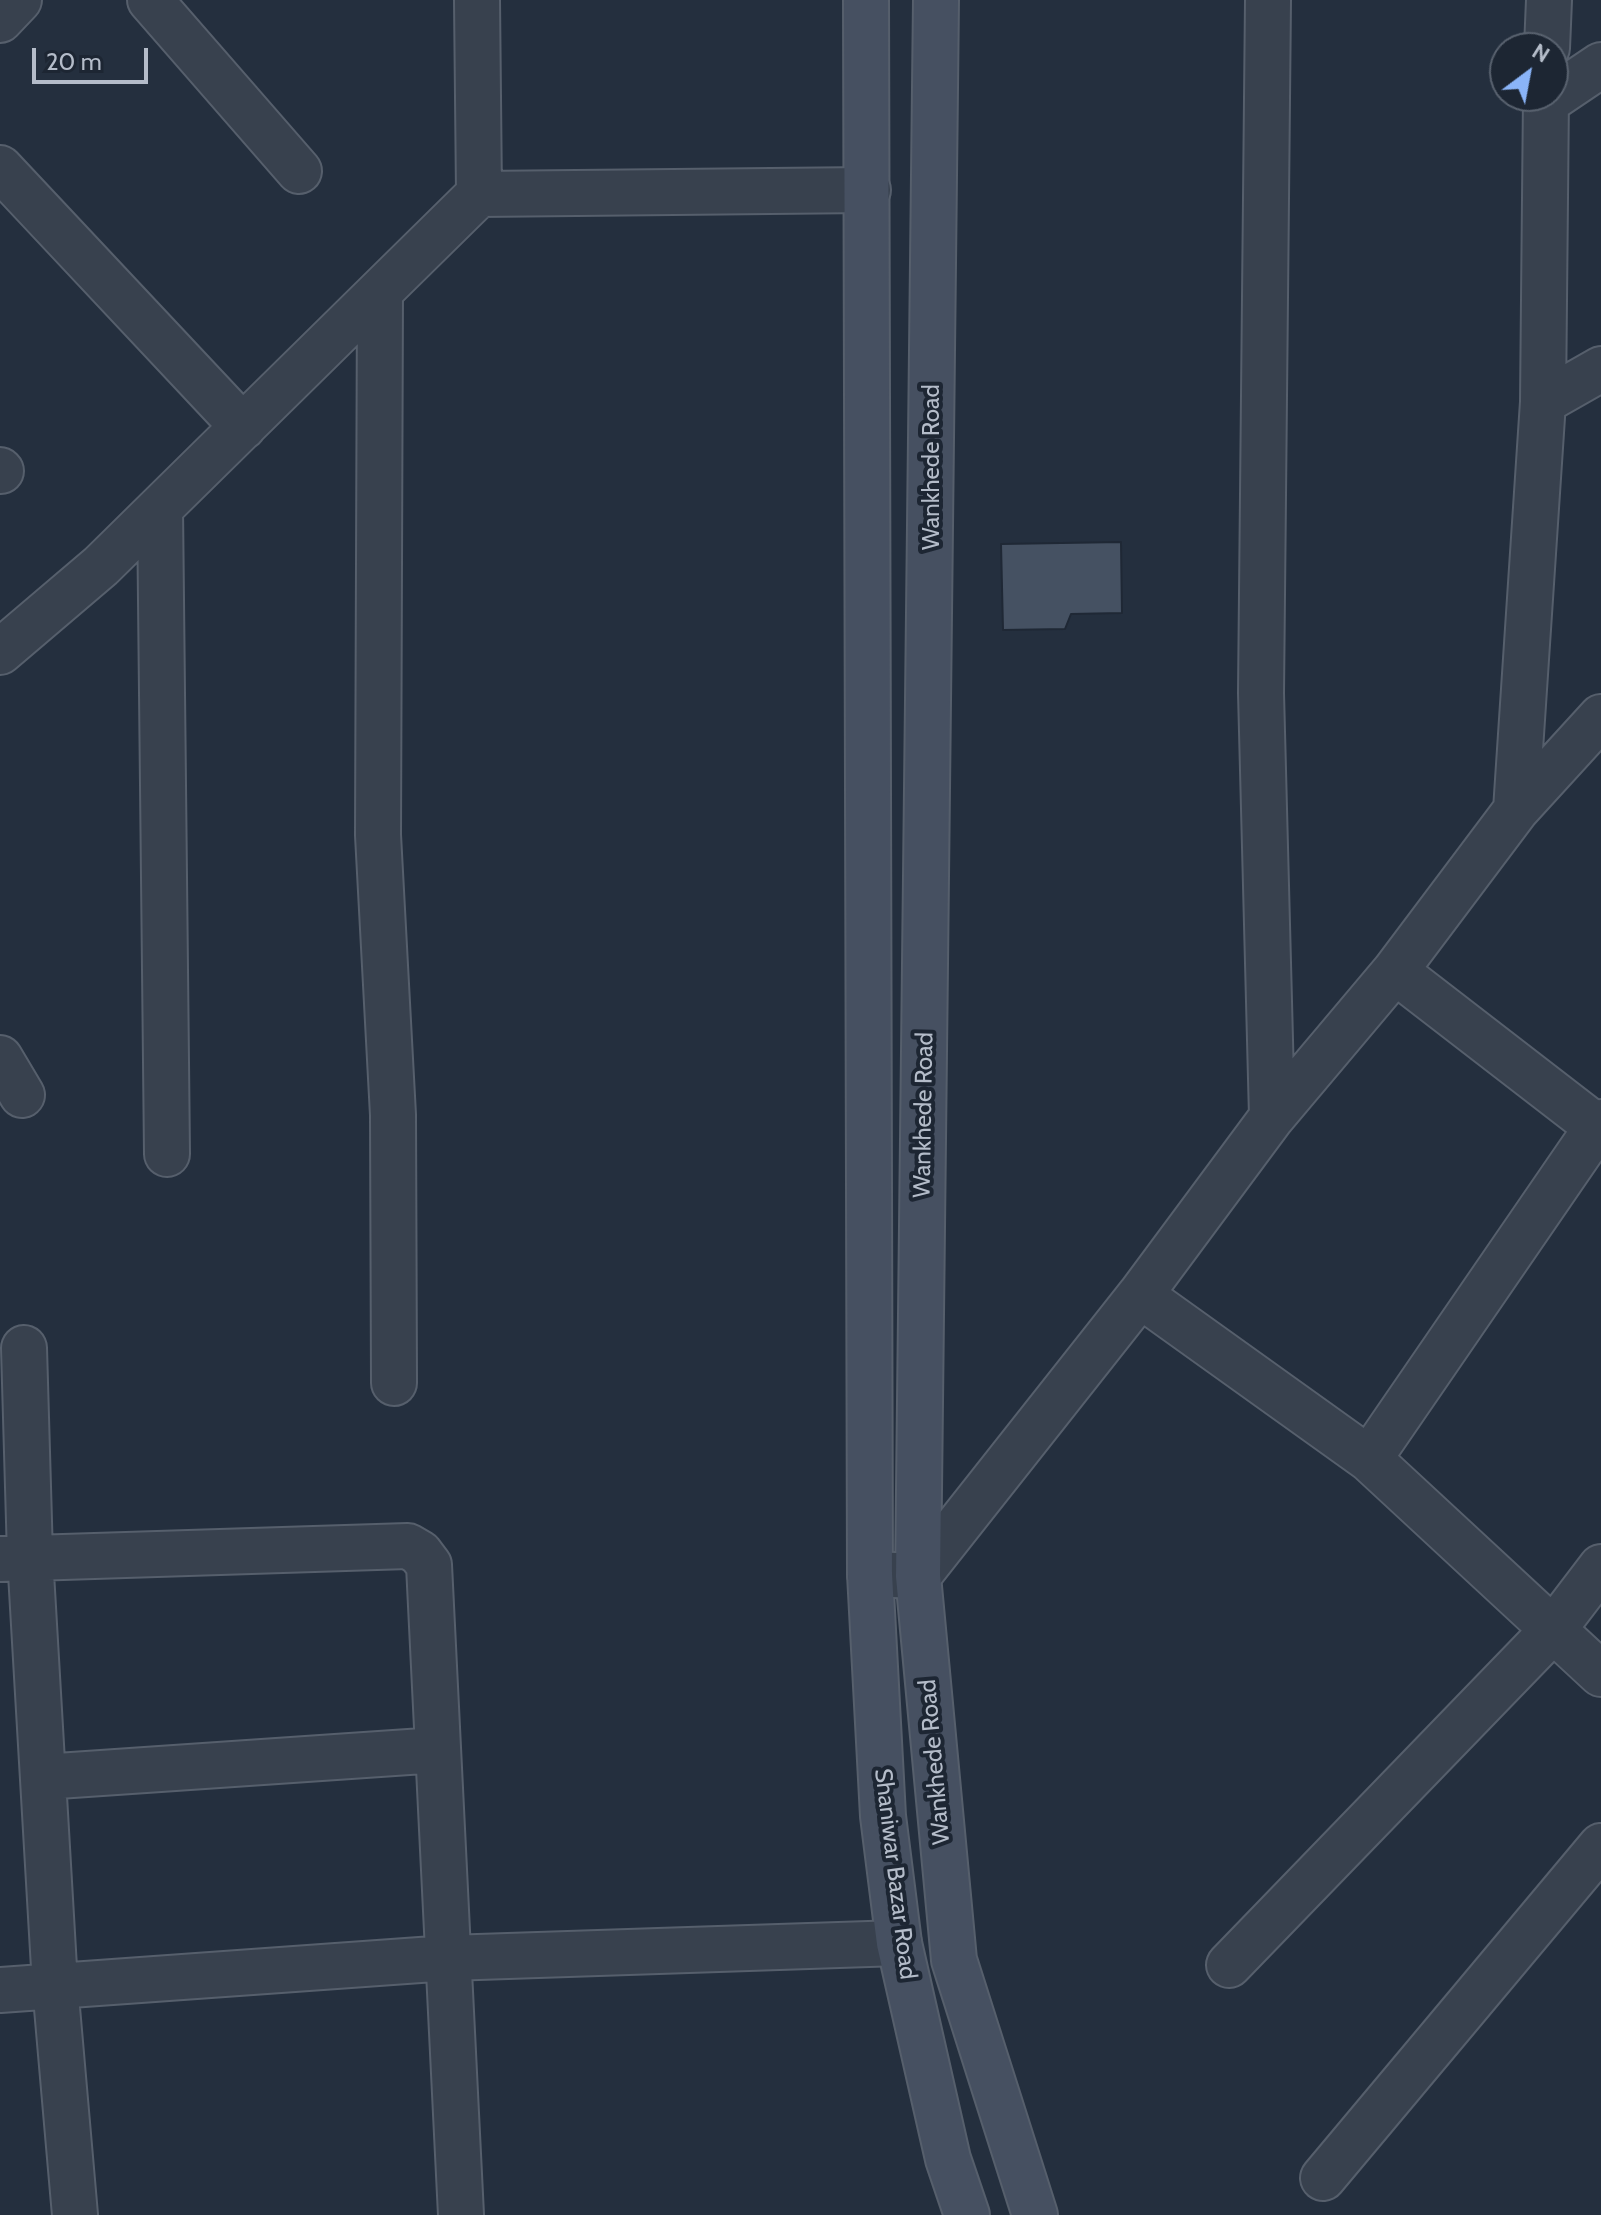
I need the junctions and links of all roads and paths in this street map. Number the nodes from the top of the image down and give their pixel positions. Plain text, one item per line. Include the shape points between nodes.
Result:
1 (19, 0) edge
2 (150, 0) edge
3 (477, 0) edge
4 (866, 0) edge
5 (936, 0) edge
6 (1268, 0) edge
7 (1549, 0) edge
8 (0, 20) edge
9 (1548, 32) edge
10 (1601, 65) edge
11 (1569, 85) edge
12 (1546, 112) edge
13 (0, 168) edge
14 (299, 171) dead end
15 (868, 190) junction
16 (479, 194) junction
17 (380, 292) junction
18 (1601, 369) edge
19 (1543, 402) junction
20 (243, 427) junction
21 (160, 508) junction
22 (0, 652) edge
23 (1601, 717) edge
24 (1516, 810) junction
25 (1395, 971) junction
26 (0, 1058) edge
27 (22, 1095) dead end
28 (1272, 1117) junction
29 (1600, 1126) edge
30 (167, 1154) dead end
31 (1140, 1295) junction
32 (24, 1348) dead end
33 (394, 1383) dead end
34 (1369, 1459) junction
35 (15, 1557) edge
36 (1601, 1567) edge
37 (870, 1574) junction
38 (918, 1576) junction
39 (1553, 1630) junction
40 (1601, 1674) edge
41 (438, 1750) junction
42 (43, 1777) junction
43 (1601, 1846) edge
44 (899, 1943) junction
45 (448, 1958) junction
46 (1229, 1965) dead end
47 (55, 1985) junction
48 (0, 1990) edge
49 (1323, 2178) dead end
50 (75, 2215) edge
51 (461, 2215) edge
52 (967, 2215) edge
53 (1035, 2215) edge

1 - 8 street
2 - 14 street
3 - 16 street
4 - 15 main road
5 - 38 main road, Wankhede Road
6 - 28 street via 1261,693
7 - 9 street
10 - 11 street
12 - 19 street
13 - 20 street
15 - 16 street
15 - 37 main road
16 - 17 street
17 - 20 street
17 - 33 street via 378,835 393,1115
18 - 19 street
19 - 24 street
20 - 21 street
21 - 22 street
21 - 30 street
23 - 24 street
24 - 25 street
25 - 28 street
25 - 29 street
26 - 27 street
28 - 31 street
29 - 34 street
31 - 34 street
31 - 38 street
32 - 35 street
34 - 39 street
35 - 41 street via 408,1546 429,1565
35 - 42 street
36 - 39 street
37 - 38 street
37 - 44 main road, Shaniwar Bazar Road via 883,1816
38 - 53 main road, Wankhede Road via 954,1960
39 - 40 street
39 - 46 street
41 - 42 street
41 - 45 street
42 - 47 street
43 - 49 street
44 - 45 street
44 - 52 main road, Shaniwar Bazar Road via 948,2159
45 - 47 street
45 - 51 street
47 - 48 street
47 - 50 street

